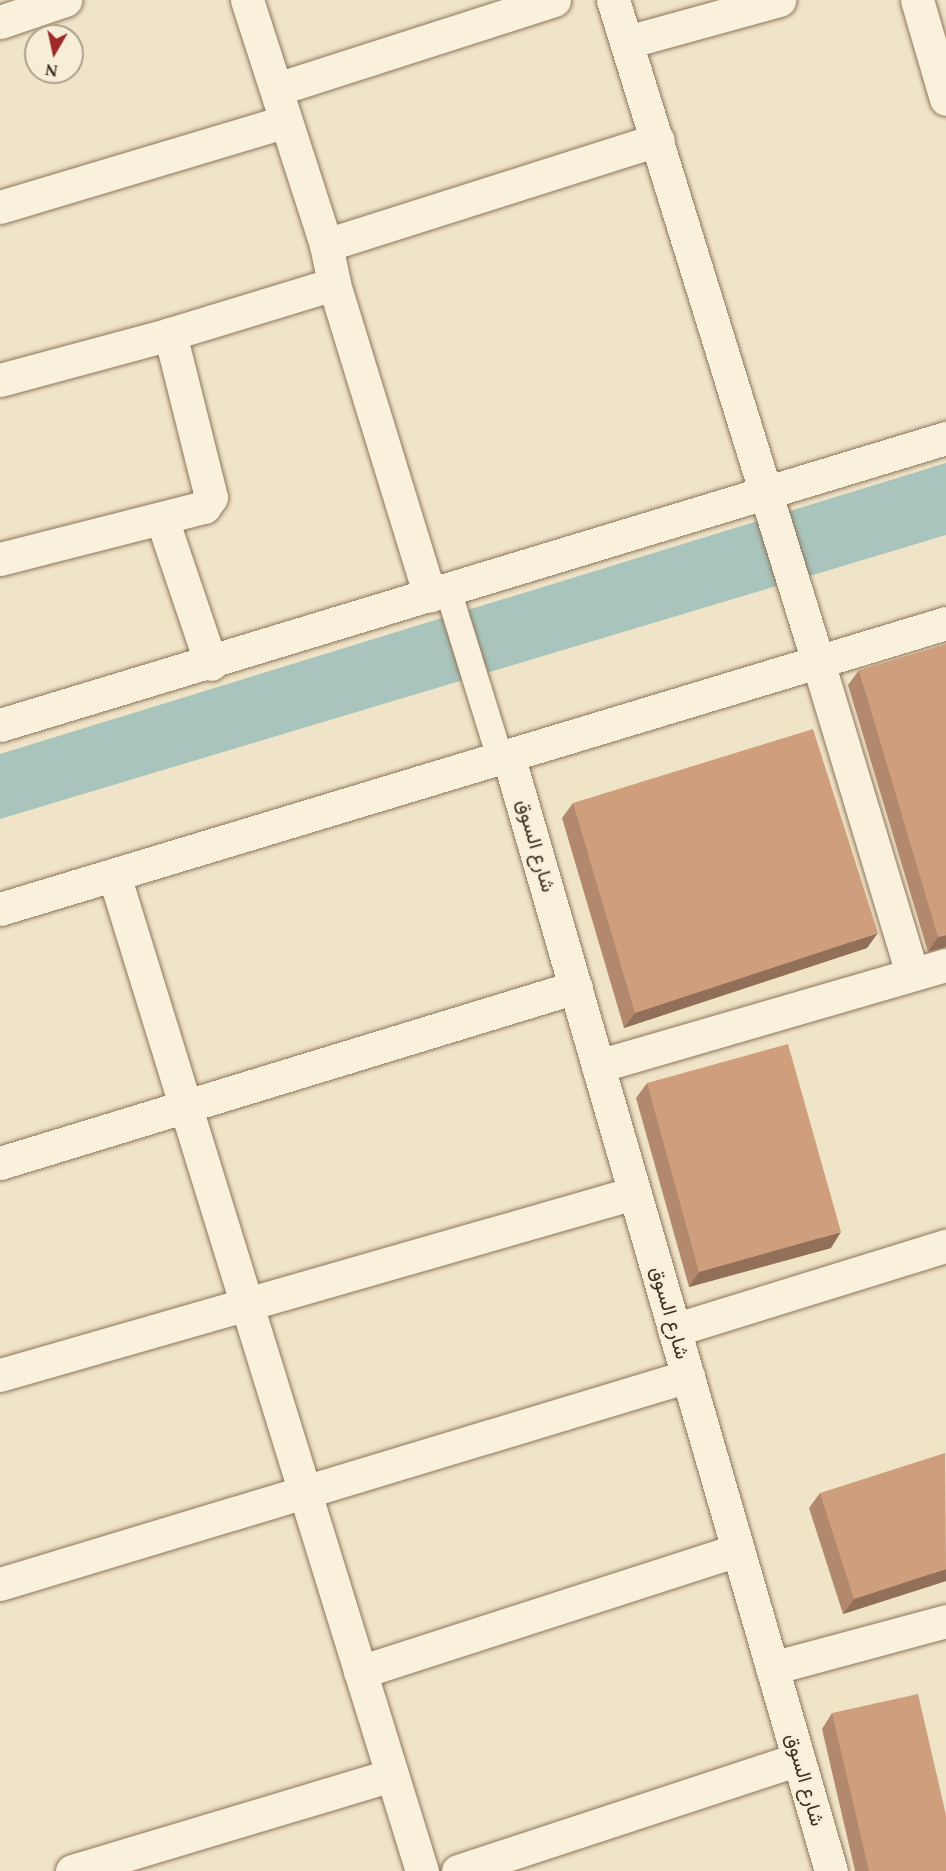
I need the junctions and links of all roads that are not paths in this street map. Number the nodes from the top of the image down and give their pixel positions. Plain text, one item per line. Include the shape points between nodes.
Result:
1 (65, 0) edge
2 (247, 0) edge
3 (554, 0) edge
4 (613, 0) edge
5 (779, 0) edge
6 (917, 0) edge
7 (0, 22) edge
8 (936, 30) edge
9 (627, 42) junction
10 (277, 89) junction
11 (946, 99) edge
12 (284, 122) junction
13 (658, 140) junction
14 (0, 207) edge
15 (326, 245) junction
16 (334, 284) junction
17 (170, 334) junction
18 (0, 380) edge
19 (946, 438) edge
20 (764, 494) junction
21 (162, 519) junction
22 (0, 559) edge
23 (439, 593) junction
24 (946, 623) edge
25 (818, 662) junction
26 (211, 664) junction
27 (0, 724) edge
28 (504, 756) junction
29 (114, 874) junction
30 (0, 909) edge
31 (946, 965) edge
32 (912, 973) junction
33 (576, 987) junction
34 (598, 1065) junction
35 (186, 1106) junction
36 (0, 1163) edge
37 (634, 1193) junction
38 (946, 1246) edge
39 (247, 1304) junction
40 (674, 1330) junction
41 (0, 1375) edge
42 (688, 1376) junction
43 (305, 1492) junction
44 (738, 1550) junction
45 (0, 1584) edge
46 (946, 1621) edge
47 (772, 1668) junction
48 (360, 1672) junction
49 (798, 1759) junction
50 (392, 1775) junction
51 (72, 1871) edge
52 (422, 1871) edge
53 (458, 1871) edge
54 (831, 1871) edge

1 - 7 street
2 - 10 street
3 - 10 street
4 - 9 street
5 - 9 street
6 - 8 street
8 - 11 street
9 - 13 street
10 - 12 street
12 - 14 street
12 - 15 street
13 - 15 street
13 - 20 street
15 - 16 street
16 - 17 street
16 - 23 street
17 - 18 street
17 - 21 street via 211,497 204,507
19 - 20 street
20 - 23 street
20 - 25 street
21 - 22 street
21 - 26 street
23 - 26 street
23 - 28 street
24 - 25 street
25 - 28 street
25 - 32 street
26 - 27 street
28 - 29 street
28 - 33 street, شارع السوق
29 - 30 street
29 - 35 street
31 - 32 street
32 - 34 street
33 - 34 street, شارع السوق
33 - 35 street
34 - 37 street, شارع السوق
35 - 36 street
35 - 39 street
37 - 39 street
37 - 40 street, شارع السوق
38 - 40 street
39 - 41 street
39 - 43 street
40 - 42 street, شارع السوق
42 - 43 street
42 - 44 street, شارع السوق
43 - 45 street
43 - 48 street
44 - 47 street, شارع السوق
44 - 48 street
46 - 47 street
47 - 49 street, شارع السوق
48 - 50 street
49 - 53 street
49 - 54 street, شارع السوق
50 - 51 street
50 - 52 street

